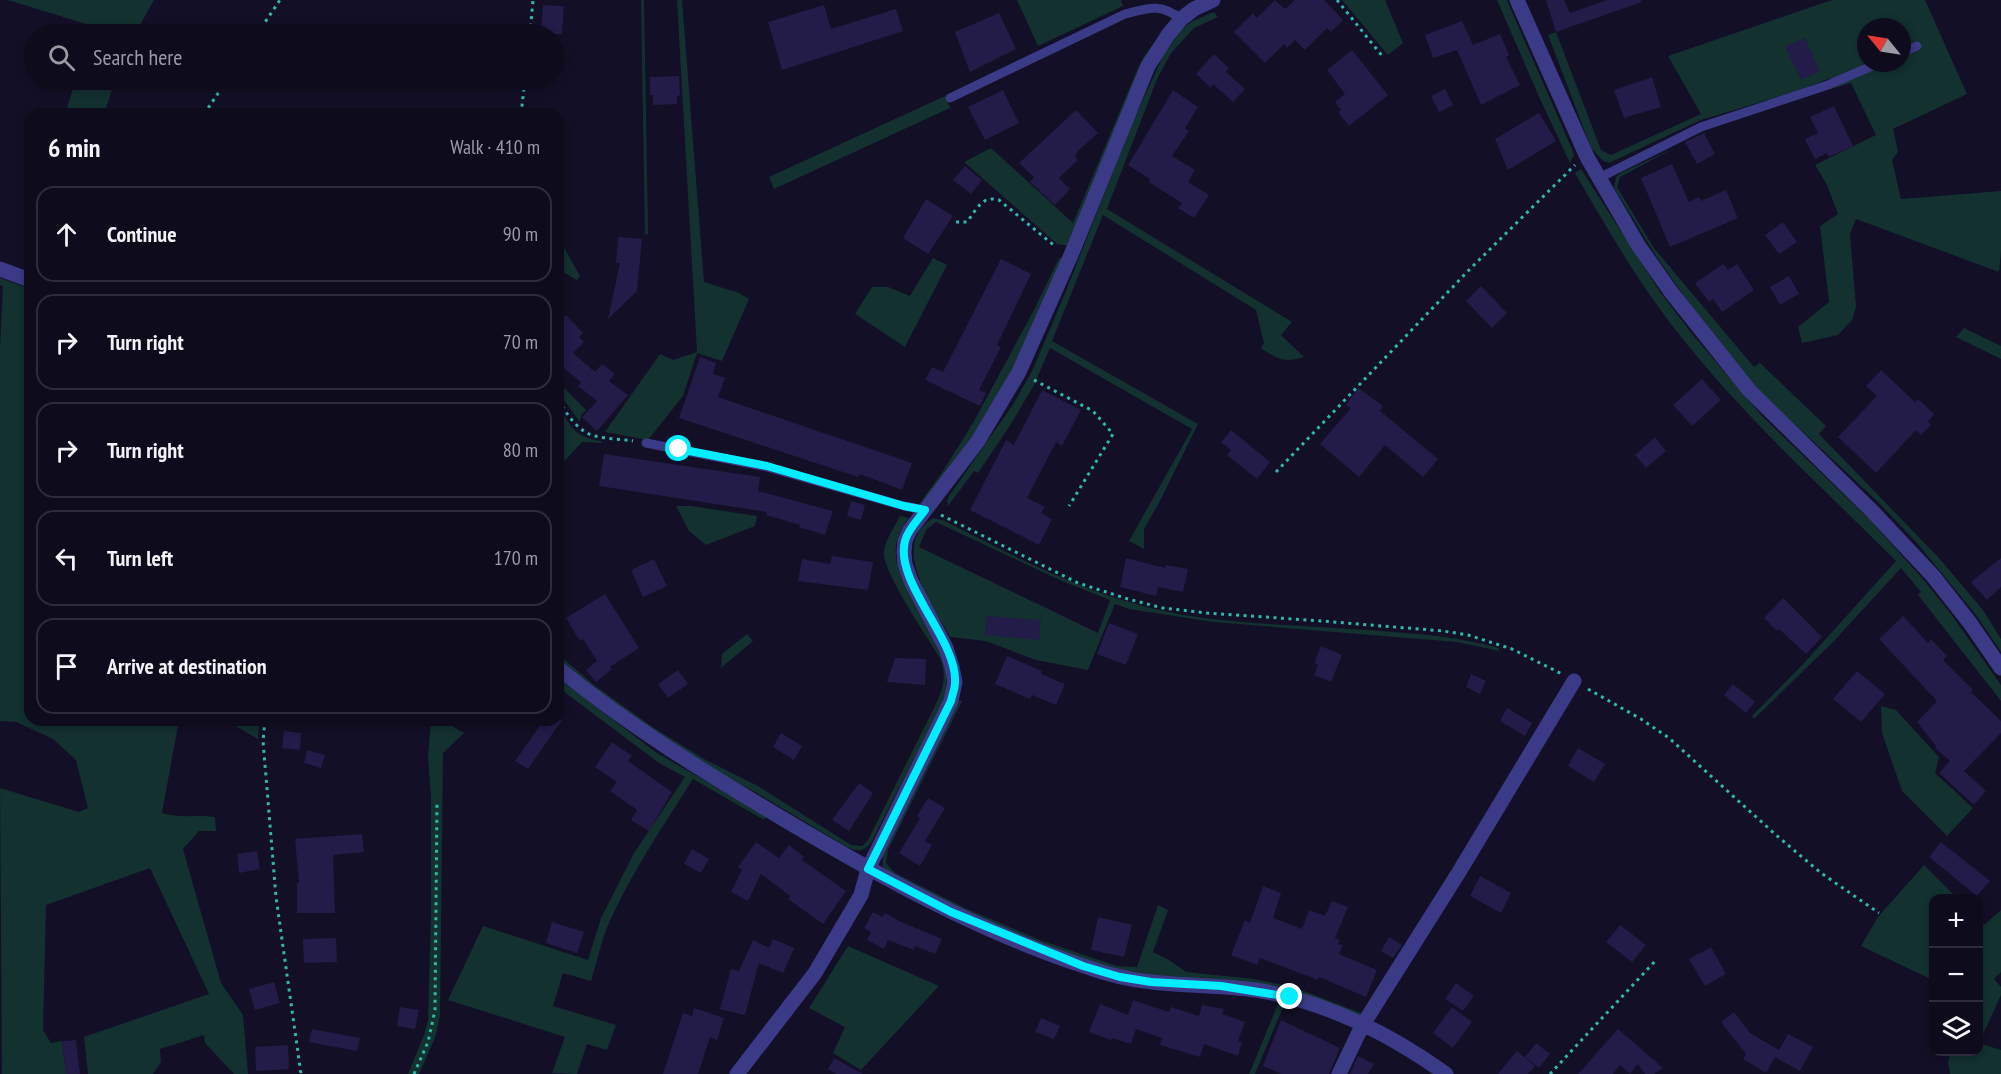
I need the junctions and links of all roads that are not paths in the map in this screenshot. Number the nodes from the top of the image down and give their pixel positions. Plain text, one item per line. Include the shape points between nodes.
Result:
1 (1213, 0) edge
2 (1517, 0) edge
3 (1158, 4) edge
4 (1181, 19) junction
5 (1917, 46) dead end
6 (1911, 49) edge
7 (1858, 72) edge
8 (950, 98) dead end
9 (1599, 178) junction
10 (0, 269) edge
11 (24, 278) edge
12 (646, 443) road end
13 (925, 510) junction
14 (2001, 668) edge
15 (564, 673) edge
16 (1574, 681) road end
17 (868, 869) junction
18 (1362, 1026) junction
19 (737, 1074) edge
20 (1339, 1074) edge
21 (1446, 1074) edge

1 - 4 street
2 - 9 street
3 - 4 lane
3 - 8 lane via 1125,14
4 - 13 street via 1148,66 1019,372 978,441
5 - 6 lane
7 - 9 lane via 1701,127
9 - 14 street via 1638,245 1749,390 1933,576
10 - 11 street
12 - 13 lane via 767,466
13 - 17 street via 905,541 905,564 946,648 955,682 951,701
15 - 17 street via 656,741
16 - 18 street
17 - 18 street via 951,912 1083,966 1151,982 1221,986 1290,997 1331,1010
17 - 19 street via 861,895 815,973
18 - 20 street
18 - 21 street

